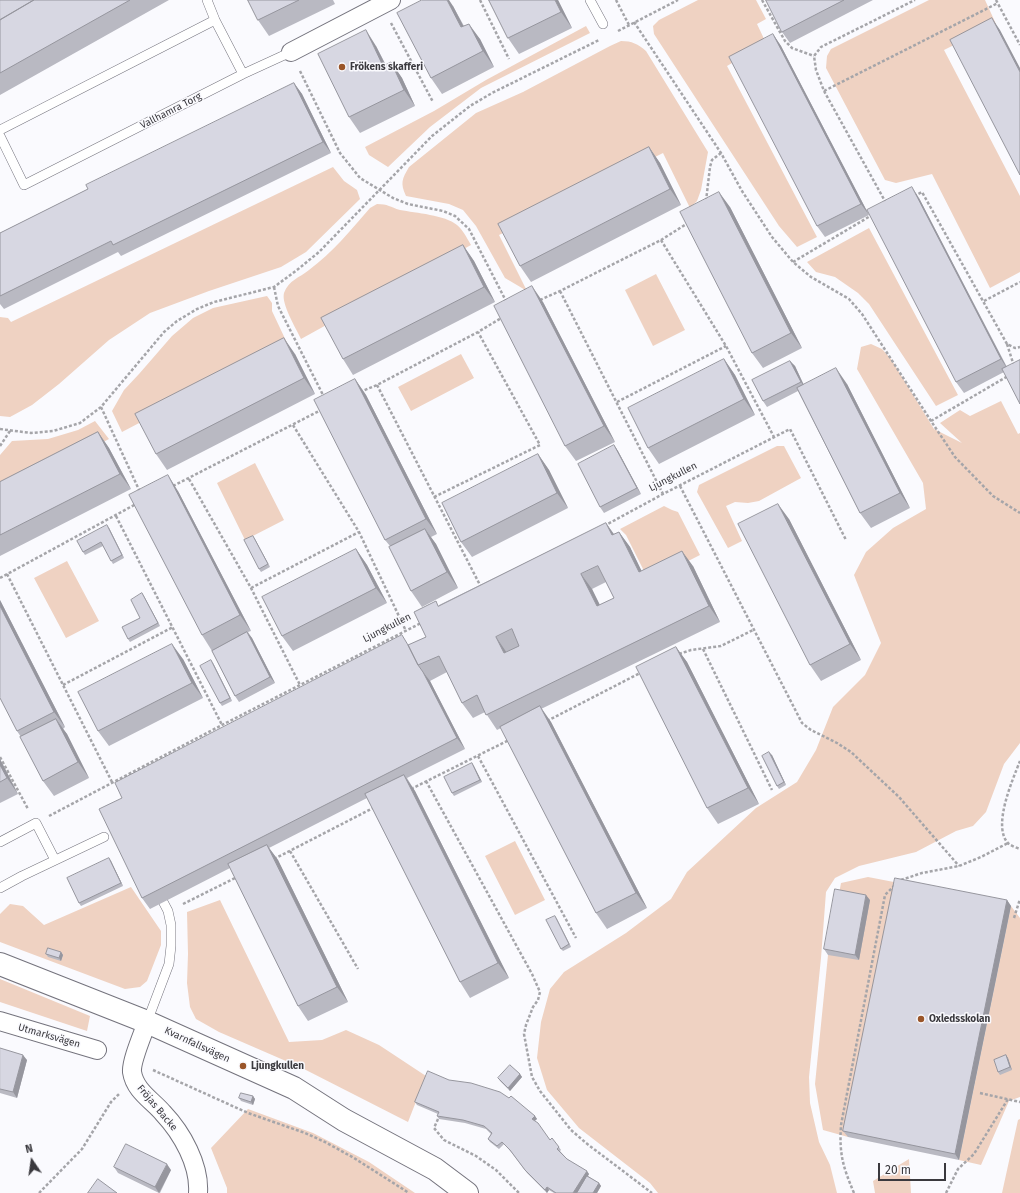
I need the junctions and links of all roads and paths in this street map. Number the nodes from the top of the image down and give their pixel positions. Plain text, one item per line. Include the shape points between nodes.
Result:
1 (207, 0) edge
2 (480, 0) edge
3 (590, 0) edge
4 (616, 0) edge
5 (678, 0) edge
6 (762, 0) edge
7 (915, 0) edge
8 (997, 1) edge
9 (386, 2) edge
10 (215, 20) junction
11 (634, 22) junction
12 (603, 24) dead end
13 (629, 25) junction
14 (615, 32) dead end
15 (602, 39) dead end
16 (1020, 45) edge
17 (291, 52) junction
18 (814, 56) junction
19 (509, 59) edge
20 (243, 74) junction
21 (824, 91) junction
22 (434, 102) edge
23 (0, 130) edge
24 (0, 136) edge
25 (721, 153) junction
26 (379, 191) junction
27 (909, 198) edge
28 (888, 206) edge
29 (704, 207) edge
30 (874, 214) edge
31 (689, 222) edge
32 (661, 240) junction
33 (793, 262) junction
34 (1020, 282) edge
35 (274, 286) junction
36 (560, 291) junction
37 (540, 300) edge
38 (984, 301) junction
39 (508, 305) edge
40 (505, 316) edge
41 (478, 332) junction
42 (1007, 344) junction
43 (726, 346) junction
44 (1020, 347) edge
45 (1016, 372) edge
46 (1010, 376) edge
47 (377, 385) junction
48 (356, 394) edge
49 (326, 400) edge
50 (617, 402) junction
51 (101, 407) junction
52 (323, 409) edge
53 (931, 421) junction
54 (293, 425) junction
55 (0, 430) edge
56 (10, 431) junction
57 (774, 437) junction
58 (0, 446) edge
59 (189, 479) junction
60 (680, 486) junction
61 (170, 488) edge
62 (141, 492) edge
63 (663, 494) junction
64 (434, 497) junction
65 (138, 503) edge
66 (1020, 513) edge
67 (116, 516) junction
68 (601, 528) edge
69 (358, 532) junction
70 (846, 540) dead end
71 (7, 574) junction
72 (0, 578) edge
73 (251, 588) junction
74 (484, 592) edge
75 (427, 620) edge
76 (173, 627) junction
77 (753, 630) junction
78 (406, 631) junction
79 (703, 649) junction
80 (673, 656) edge
81 (647, 670) edge
82 (63, 685) junction
83 (300, 685) junction
84 (542, 723) edge
85 (222, 724) junction
86 (514, 738) edge
87 (478, 756) junction
88 (0, 757) edge
89 (1020, 761) edge
90 (426, 781) junction
91 (112, 782) junction
92 (772, 790) dead end
93 (406, 791) edge
94 (379, 805) edge
95 (36, 823) junction
96 (104, 837) edge
97 (0, 842) edge
98 (1008, 843) junction
99 (1020, 849) edge
100 (290, 851) junction
101 (55, 860) junction
102 (269, 861) edge
103 (960, 866) junction
104 (241, 875) edge
105 (154, 883) edge
106 (0, 888) edge
107 (1020, 899) edge
108 (168, 911) junction
109 (1014, 918) dead end
110 (576, 938) dead end
111 (0, 964) edge
112 (358, 969) dead end
113 (0, 1021) edge
114 (147, 1022) junction
115 (97, 1050) dead end
116 (134, 1061) junction
117 (134, 1080) junction
118 (980, 1093) dead end
119 (1008, 1099) junction
120 (1020, 1102) edge
121 (438, 1119) edge
122 (39, 1193) edge
123 (198, 1193) edge
124 (409, 1193) edge
125 (467, 1193) edge
126 (519, 1193) edge
127 (652, 1193) edge
128 (854, 1193) edge
129 (946, 1193) edge

1 - 10 lane
2 - 19 path
3 - 12 lane
4 - 13 path
5 - 11 path
6 - 18 path via 785,41 792,48
7 - 18 path via 821,47
8 - 16 path
8 - 21 path
9 - 17 street
9 - 22 path
10 - 20 lane
10 - 23 lane
11 - 13 path
11 - 25 path
13 - 14 path
15 - 26 path via 470,106 432,136
17 - 20 lane, Vallhamra Torg
17 - 26 path via 340,153 360,178
18 - 21 path
20 - 24 lane, Vallhamra Torg via 24,185
21 - 28 path
25 - 29 path via 712,160
25 - 33 path via 772,237
26 - 35 path via 319,252
26 - 39 path via 408,204 443,211 462,222 469,229
27 - 38 path via 922,192
30 - 33 path
31 - 32 path
32 - 36 path
32 - 43 path
33 - 53 path via 811,277 849,299 862,314
34 - 38 path
35 - 49 path via 278,306
35 - 51 path via 214,302 177,321 164,332
36 - 37 path
36 - 50 path
38 - 42 path
40 - 41 path
41 - 47 path
41 - 64 path via 540,445
42 - 44 path via 1014,348
42 - 45 path
43 - 50 path
43 - 57 path
46 - 53 path
47 - 48 path
47 - 64 path
50 - 63 path
51 - 56 path via 80,423 53,432
51 - 62 path
52 - 54 path
53 - 66 path via 955,456 993,496
54 - 59 path
54 - 69 path
55 - 56 path
56 - 58 path
57 - 60 path, Ljungkullen
57 - 70 path, Ljungkullen via 790,429
59 - 61 path
59 - 73 path
60 - 63 path, Ljungkullen
60 - 77 path
63 - 68 path, Ljungkullen
64 - 74 path
65 - 67 path
67 - 71 path
67 - 76 path
69 - 73 path
69 - 78 path
71 - 72 path
71 - 82 path
73 - 83 path
75 - 78 path, Ljungkullen
76 - 82 path
76 - 85 path
77 - 79 path via 721,646
77 - 103 path via 802,723 851,752 899,797
78 - 83 path, Ljungkullen
79 - 80 path
79 - 92 path
81 - 84 path
82 - 91 path
83 - 85 path, Ljungkullen
85 - 91 path, Ljungkullen
86 - 87 path
87 - 90 path
87 - 110 path
88 - 95 path
89 - 98 path via 1009,788 1002,819 1002,830
90 - 93 path
90 - 127 path via 540,992 524,1034 532,1077 571,1130
91 - 95 path, Ljungkullen
94 - 100 path
95 - 97 lane
95 - 101 lane
96 - 101 lane
98 - 99 path
98 - 103 path
100 - 102 path
100 - 112 path
101 - 106 lane
103 - 128 path via 922,873 899,881 885,895 840,1137 841,1157
104 - 108 path
105 - 108 lane
107 - 109 path
108 - 114 lane via 171,924 169,964
111 - 114 street, Kvarnfallsvägen
113 - 115 street, Utmarksvägen
114 - 116 street, Fröjas Backe
114 - 125 street, Kvarnfallsvägen via 294,1088 344,1120 435,1168
116 - 117 street, Fröjas Backe
116 - 124 path via 248,1113 325,1142
117 - 122 path via 111,1102 82,1149
117 - 123 street, Fröjas Backe via 140,1091 164,1113 188,1148 199,1184
118 - 119 path
119 - 120 path
119 - 129 path via 974,1154 958,1169
121 - 126 path via 434,1128 444,1140 476,1156 496,1170

